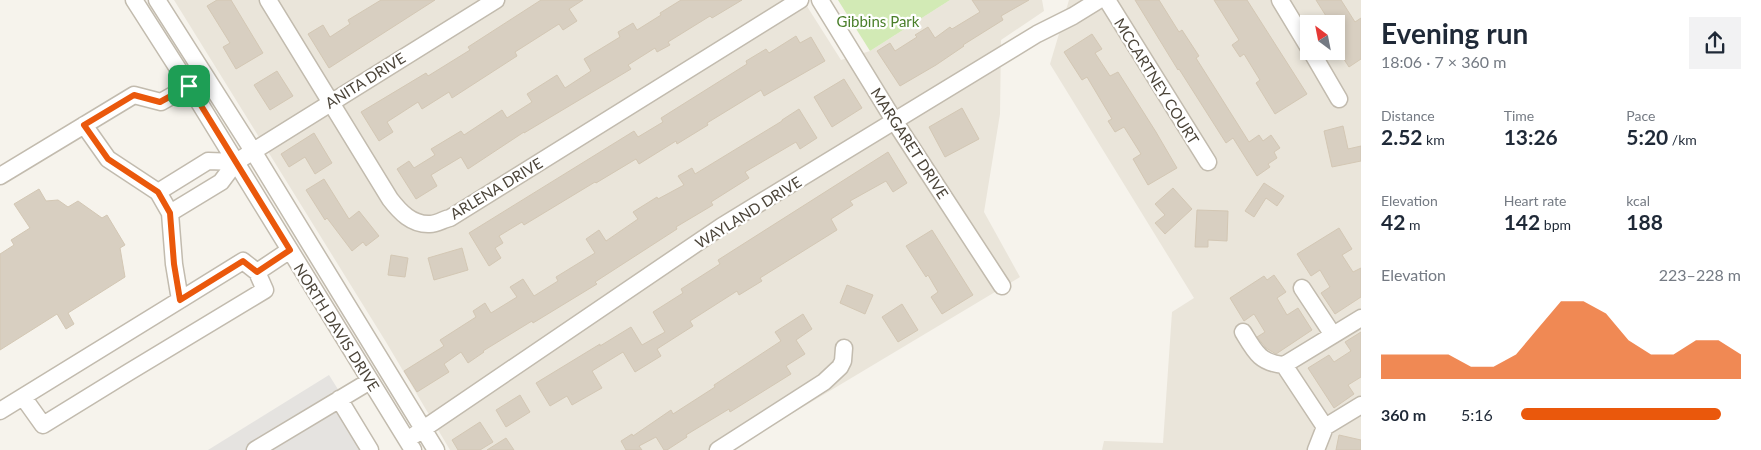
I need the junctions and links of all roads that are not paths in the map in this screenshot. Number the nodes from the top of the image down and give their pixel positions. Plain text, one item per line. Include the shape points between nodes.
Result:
1 (134, 0) edge
2 (157, 0) edge
3 (268, 0) edge
4 (496, 0) edge
5 (800, 0) edge
6 (820, 0) edge
7 (1099, 0) edge
8 (1107, 0) edge
9 (1280, 0) edge
10 (1300, 33) edge
11 (1316, 60) edge
12 (189, 86) junction
13 (1339, 98) dead end
14 (330, 102) junction
15 (895, 122) junction
16 (84, 125) junction
17 (253, 151) junction
18 (236, 162) junction
19 (1208, 162) dead end
20 (0, 176) edge
21 (158, 192) junction
22 (170, 213) junction
23 (290, 250) junction
24 (257, 272) junction
25 (1002, 286) dead end
26 (1302, 288) dead end
27 (180, 300) junction
28 (1361, 318) edge
29 (1243, 332) dead end
30 (1332, 336) junction
31 (844, 348) dead end
32 (1284, 365) junction
33 (370, 381) junction
34 (23, 397) junction
35 (339, 400) junction
36 (1361, 405) edge
37 (0, 411) edge
38 (1325, 427) junction
39 (424, 429) junction
40 (410, 445) edge
41 (255, 450) edge
42 (370, 450) edge
43 (436, 450) edge
44 (718, 450) edge
45 (1316, 450) edge

1 - 12 street, NORTH DAVIS DRIVE
2 - 17 street, NORTH DAVIS DRIVE
3 - 14 street, ARLENA DRIVE
4 - 14 street, ANITA DRIVE
5 - 14 street, ARLENA DRIVE via 450,218 431,224 412,220 400,212
6 - 15 street, MARGARET DRIVE
7 - 15 street, WAYLAND DRIVE via 1037,34
8 - 19 street, MCCARTNEY COURT
9 - 10 street
11 - 13 street
12 - 16 street via 160,102 134,95
12 - 18 street, NORTH DAVIS DRIVE
14 - 17 street, ANITA DRIVE
15 - 25 street, MARGARET DRIVE
15 - 39 street, WAYLAND DRIVE via 722,226
16 - 20 street
16 - 21 street via 108,159
17 - 18 street, ANITA DRIVE
17 - 39 street, NORTH DAVIS DRIVE
18 - 21 street via 208,162
18 - 22 street via 221,182
18 - 23 street, NORTH DAVIS DRIVE
21 - 22 street
22 - 27 street
23 - 24 street
23 - 33 street, NORTH DAVIS DRIVE
24 - 27 street via 243,261
24 - 34 street via 266,290 43,426
26 - 30 street
27 - 34 street
28 - 30 street
29 - 32 street via 1260,356 1270,364
30 - 32 street
31 - 44 street via 840,367 824,382
32 - 38 street
33 - 35 street
33 - 40 street, NORTH DAVIS DRIVE
34 - 37 street
35 - 41 street
35 - 42 street
36 - 38 street
38 - 45 street
39 - 40 street, WAYLAND DRIVE
39 - 43 street, NORTH DAVIS DRIVE

